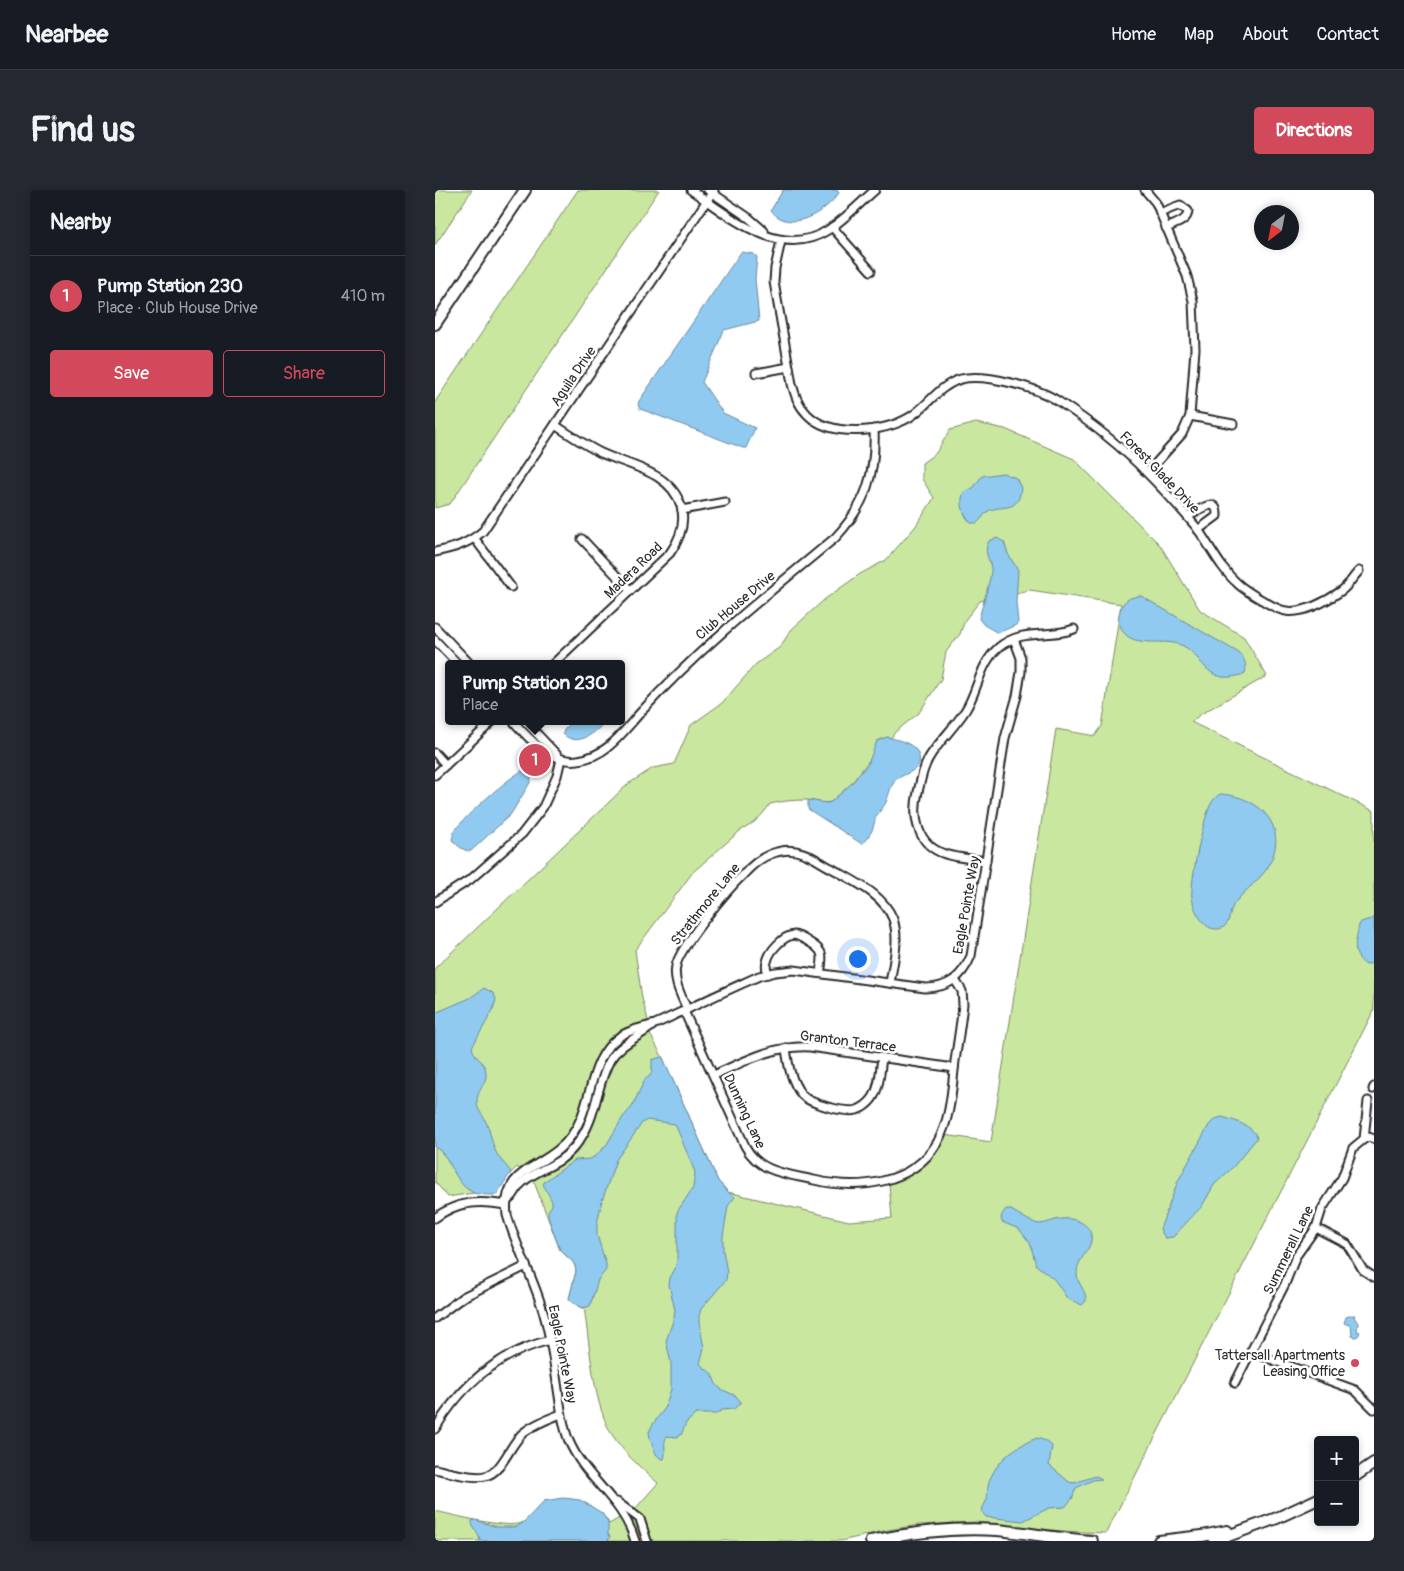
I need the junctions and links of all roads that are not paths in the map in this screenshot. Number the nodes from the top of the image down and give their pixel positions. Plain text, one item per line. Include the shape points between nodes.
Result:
1 (525, 190) edge
2 (691, 190) edge
3 (875, 190) edge
4 (1145, 190) edge
5 (711, 191) edge
6 (707, 200) junction
7 (1160, 212) junction
8 (832, 227) junction
9 (1167, 228) junction
10 (770, 236) junction
11 (781, 241) junction
12 (871, 271) dead end
13 (435, 324) edge
14 (789, 367) junction
15 (756, 373) dead end
16 (1190, 416) junction
17 (1233, 424) dead end
18 (555, 425) junction
19 (874, 429) junction
20 (1147, 473) junction
21 (725, 502) dead end
22 (682, 510) junction
23 (1188, 518) junction
24 (1198, 530) junction
25 (475, 538) junction
26 (582, 540) dead end
27 (435, 552) edge
28 (1359, 571) dead end
29 (511, 587) dead end
30 (630, 590) junction
31 (435, 627) edge
32 (1074, 629) dead end
33 (1014, 639) junction
34 (435, 640) edge
35 (454, 660) edge
36 (467, 660) edge
37 (557, 660) edge
38 (489, 725) edge
39 (517, 725) edge
40 (529, 725) edge
41 (435, 753) edge
42 (561, 759) junction
43 (446, 765) junction
44 (435, 775) edge
45 (986, 862) junction
46 (435, 902) edge
47 (820, 973) junction
48 (768, 974) junction
49 (955, 980) junction
50 (890, 983) junction
51 (686, 1010) junction
52 (786, 1048) junction
53 (882, 1058) junction
54 (954, 1068) junction
55 (714, 1075) junction
56 (1368, 1101) dead end
57 (1364, 1139) junction
58 (1374, 1139) edge
59 (506, 1203) junction
60 (435, 1218) edge
61 (1315, 1228) junction
62 (526, 1266) junction
63 (1374, 1277) edge
64 (435, 1318) edge
65 (550, 1340) junction
66 (1251, 1352) junction
67 (1235, 1383) dead end
68 (1374, 1408) edge
69 (561, 1414) junction
70 (435, 1429) edge
71 (1374, 1463) edge
72 (435, 1470) edge
73 (1359, 1473) edge
74 (614, 1501) junction
75 (1314, 1501) edge
76 (1259, 1524) junction
77 (635, 1541) edge
78 (647, 1541) edge
79 (871, 1541) edge
80 (1092, 1541) edge
81 (1159, 1541) edge
82 (1214, 1541) edge

1 - 13 street
2 - 6 street
3 - 8 street
4 - 7 street
5 - 6 street, Aguila Drive
5 - 10 street
6 - 10 street via 743,225
6 - 18 street, Aguila Drive
7 - 9 street
7 - 9 street via 1179,205 1188,210 1184,220
8 - 11 street via 805,239
8 - 12 street
9 - 16 street via 1187,276 1193,301 1195,349
10 - 11 street
11 - 14 street, Forest Glade Drive via 774,282
14 - 15 street
14 - 19 street, Forest Glade Drive via 800,405 817,422 838,429
16 - 17 street
16 - 20 street via 1182,434
18 - 22 street via 601,452 660,477 678,496
18 - 25 street, Aguila Drive
19 - 20 street, Forest Glade Drive via 911,416 954,381 985,378 1048,394 1113,441
19 - 42 street, Club House Drive via 870,480 857,511 841,532 697,654 606,749 587,759
20 - 23 street, Forest Glade Drive
21 - 22 street
22 - 30 street, Madera Road via 683,525 673,548
23 - 24 street, Forest Glade Drive
23 - 24 street via 1205,506 1215,508 1217,516
24 - 28 street, Forest Glade Drive via 1237,584 1284,611 1308,609 1341,591
25 - 27 street, Aguila Drive via 462,546
25 - 29 street
26 - 30 street
30 - 37 street, Madera Road
31 - 36 street
32 - 33 street via 1025,634
33 - 45 street, Eagle Pointe Way via 1021,658 1021,672 1005,738
33 - 45 street via 999,648 985,664 966,710 931,754 923,771 915,805 918,831 932,847 945,854
34 - 35 street
38 - 43 street
39 - 42 street via 533,742
40 - 42 street
41 - 43 street
42 - 46 street via 543,807 522,834 471,879
43 - 44 street
45 - 49 street, Eagle Pointe Way via 971,956
47 - 48 street via 794,970
47 - 48 street via 822,956 819,948 794,935 783,939 767,959
47 - 50 street
48 - 51 street
49 - 50 street via 933,988
49 - 54 street, Dunning Lane via 962,991 963,1004
50 - 51 street, Strathmore Lane via 896,934 886,906 873,894 811,856 783,850 765,856 744,873 683,948 675,978
51 - 55 street, Dunning Lane
51 - 59 street via 622,1035 605,1051 597,1064 582,1115 572,1135 560,1149 521,1174 509,1188
52 - 53 street, Granton Terrace via 810,1047
52 - 53 street via 790,1072 804,1097 813,1103 848,1111 864,1107 873,1097
52 - 55 street, Granton Terrace via 763,1053
53 - 54 street, Granton Terrace
54 - 55 street, Dunning Lane via 945,1122 929,1154 916,1166 891,1179 856,1185 828,1183 772,1170 758,1163 745,1146
56 - 57 street
57 - 58 street
57 - 61 street, Summerall Lane via 1352,1151 1342,1178 1321,1209
59 - 60 street via 465,1203
59 - 62 street, Eagle Pointe Way via 510,1225
61 - 63 street via 1347,1244 1363,1270
61 - 66 street, Summerall Lane via 1296,1256
62 - 64 street via 463,1297
62 - 65 street, Eagle Pointe Way via 542,1307
65 - 69 street, Eagle Pointe Way
65 - 70 street via 533,1344 482,1372 454,1400
66 - 67 street, Summerall Lane
66 - 68 street via 1355,1390
69 - 72 street via 543,1420 523,1433 498,1468 488,1476
69 - 74 street, Eagle Pointe Way via 573,1450
71 - 73 street
74 - 77 street, Eagle Pointe Way via 628,1522
74 - 78 street, Eagle Pointe Way via 637,1515
75 - 76 street
76 - 81 street
76 - 82 street
79 - 80 street via 916,1533 976,1529

